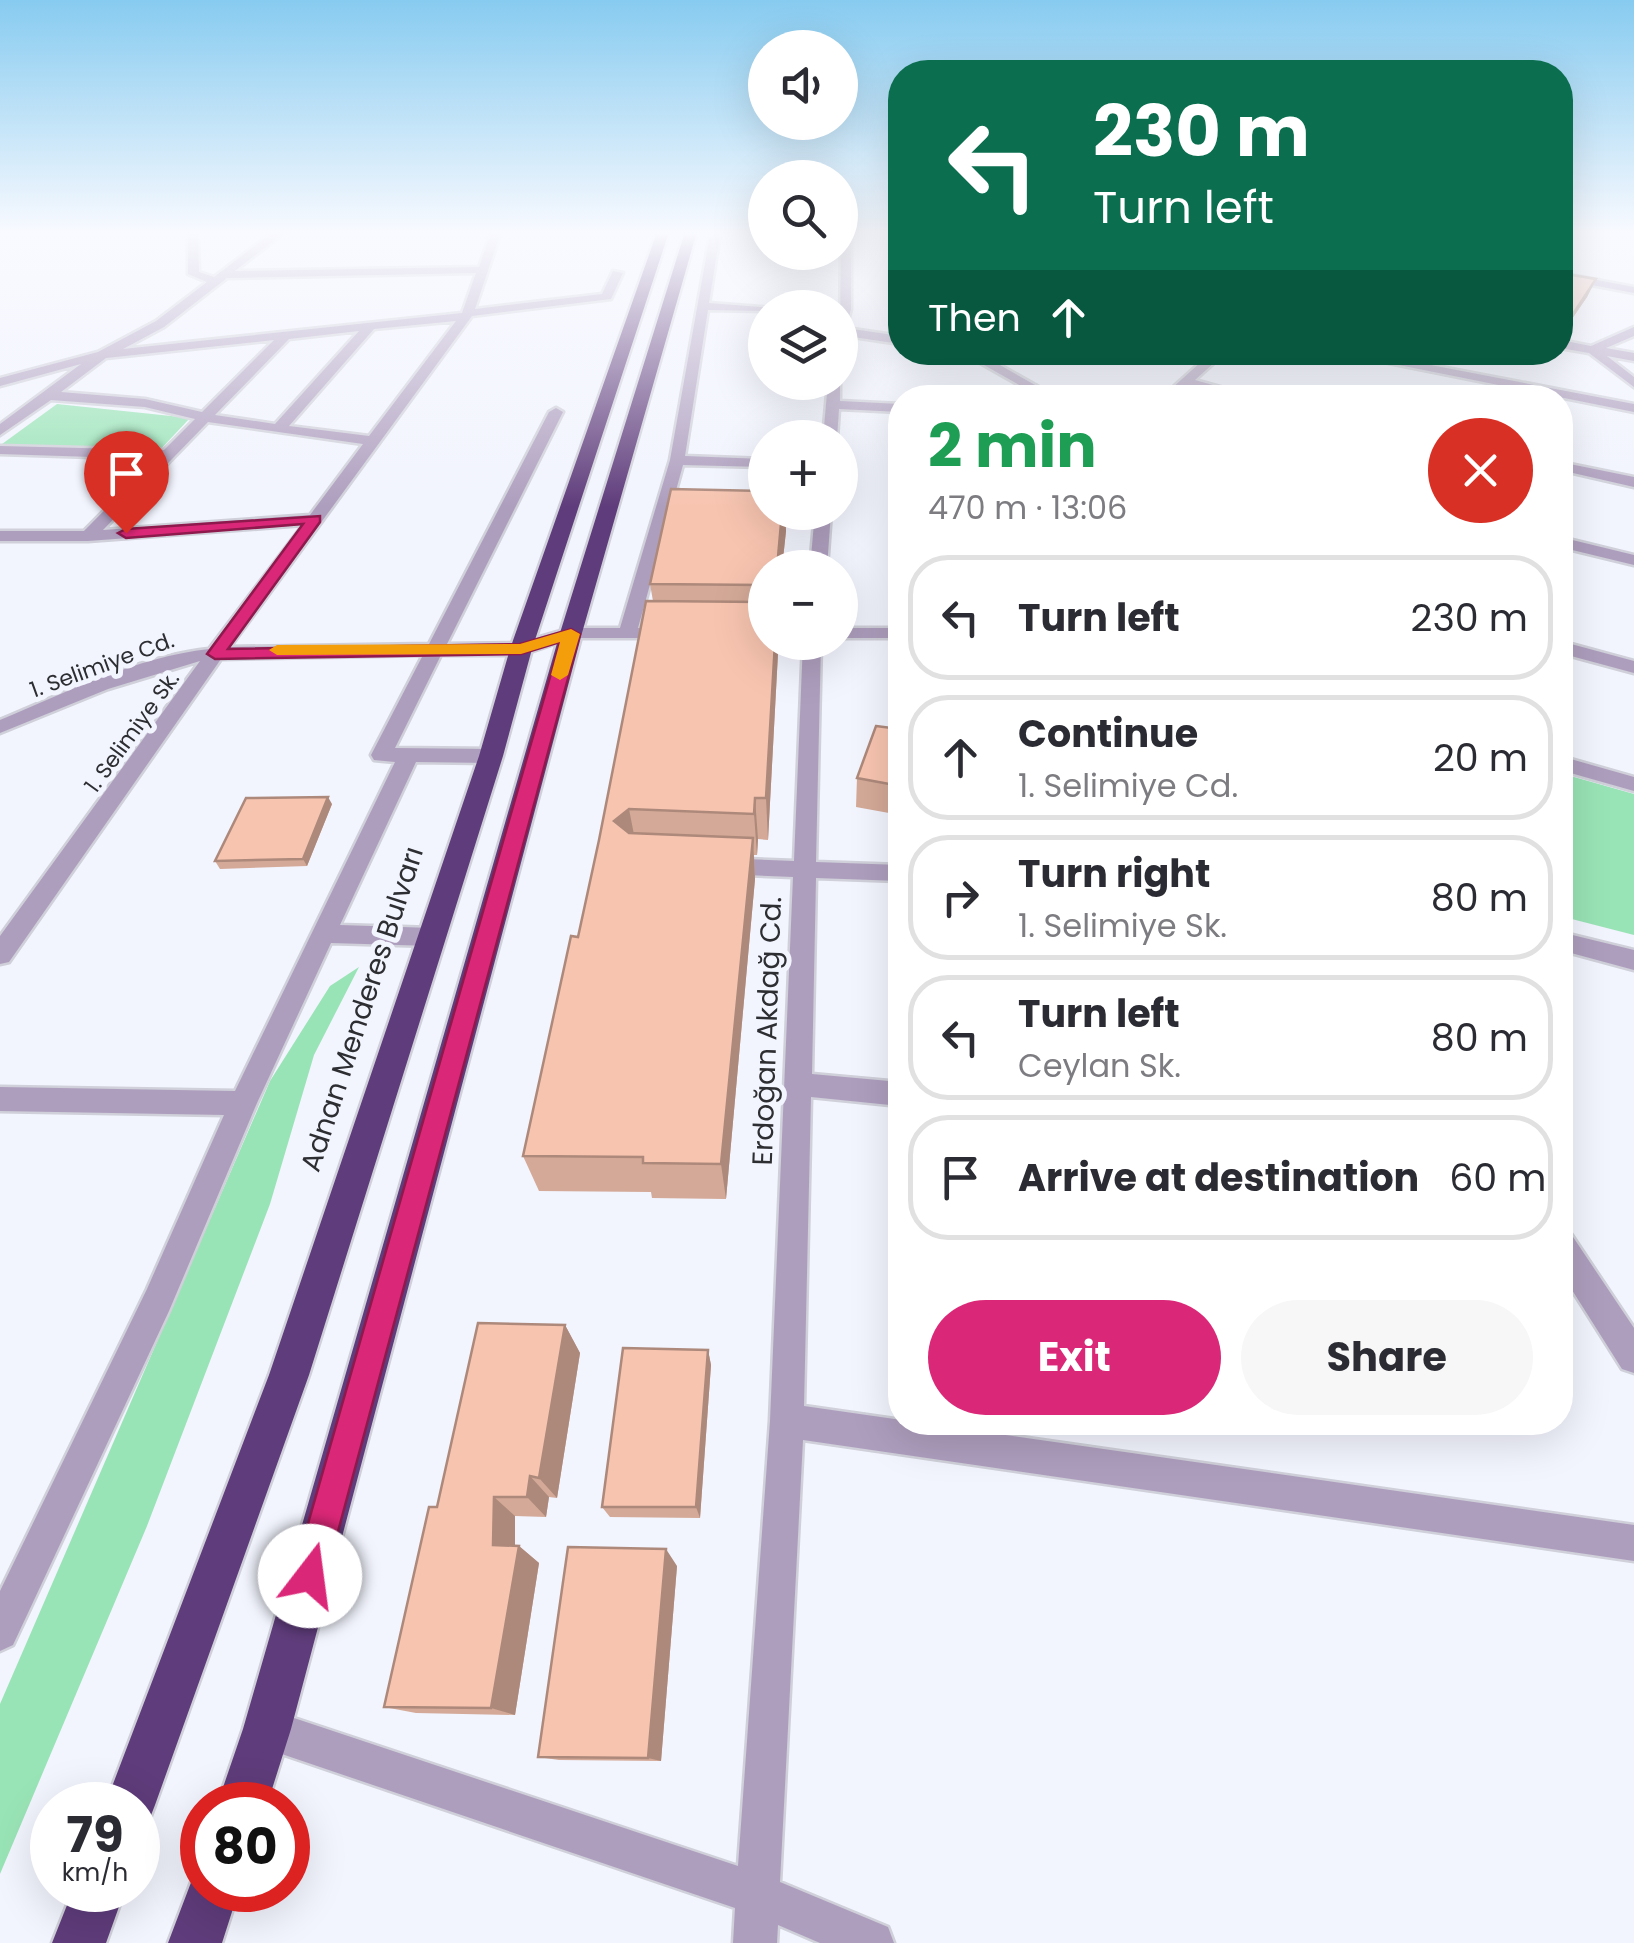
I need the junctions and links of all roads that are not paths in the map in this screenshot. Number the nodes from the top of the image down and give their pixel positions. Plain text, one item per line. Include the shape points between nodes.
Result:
1 (157, 326) edge
2 (370, 326) joint
3 (458, 326) edge
4 (657, 326) edge
5 (666, 326) edge
6 (698, 326) edge
7 (1634, 331) edge
8 (858, 333) edge
9 (286, 335) junction
10 (888, 338) edge
11 (1573, 347) edge
12 (1591, 350) junction
13 (102, 354) junction
14 (1634, 357) edge
15 (991, 365) edge
16 (1205, 365) edge
17 (1408, 365) edge
18 (0, 382) edge
19 (1185, 382) junction
20 (1634, 383) edge
21 (1030, 385) edge
22 (1182, 385) edge
23 (1198, 385) edge
24 (1513, 385) edge
25 (45, 396) junction
26 (1573, 396) edge
27 (833, 400) edge
28 (833, 405) junction
29 (888, 407) edge
30 (1634, 408) edge
31 (556, 412) dead end
32 (206, 417) junction
33 (832, 420) edge
34 (278, 430) junction
35 (0, 432) edge
36 (372, 441) junction
37 (0, 450) edge
38 (168, 454) junction
39 (677, 460) junction
40 (748, 462) edge
41 (1573, 469) edge
42 (1634, 482) edge
43 (315, 519) junction
44 (0, 536) edge
45 (88, 536) junction
46 (1573, 545) edge
47 (1634, 560) edge
48 (858, 633) edge
49 (888, 633) edge
50 (571, 634) junction
51 (627, 634) junction
52 (686, 634) edge
53 (435, 649) junction
54 (521, 649) junction
55 (1573, 651) edge
56 (215, 654) junction
57 (811, 660) edge
58 (1634, 667) edge
59 (0, 727) edge
60 (408, 756) junction
61 (491, 756) junction
62 (1573, 767) edge
63 (1634, 784) edge
64 (693, 865) edge
65 (804, 870) junction
66 (888, 873) edge
67 (324, 934) junction
68 (432, 937) junction
69 (1573, 944) edge
70 (0, 955) edge
71 (1634, 960) edge
72 (798, 1084) junction
73 (888, 1093) edge
74 (0, 1098) edge
75 (244, 1103) junction
76 (1573, 1264) edge
77 (1634, 1358) edge
78 (787, 1421) junction
79 (1634, 1543) edge
80 (0, 1632) edge
81 (267, 1729) junction
82 (139, 1782) edge
83 (250, 1782) edge
84 (756, 1894) junction
85 (90, 1912) edge
86 (206, 1912) edge
87 (79, 1943) edge
88 (195, 1943) edge
89 (755, 1943) edge
90 (872, 1943) edge

1 - 13 street
2 - 9 street
2 - 34 street
3 - 36 street, 1. Selimiye Sk.
4 - 54 highway, Adnan Menderes Bulvarı
5 - 50 highway
6 - 39 street
7 - 12 street
8 - 10 street
9 - 13 street
9 - 32 street
11 - 12 street
12 - 14 street
12 - 20 street
13 - 18 street
13 - 25 street
15 - 21 street
16 - 19 street
17 - 24 street
19 - 22 street
19 - 23 street
25 - 32 street via 145,403
25 - 35 street
26 - 30 street
27 - 28 street
28 - 29 street
28 - 33 street
31 - 53 street
32 - 34 street
32 - 38 street
34 - 36 street
36 - 43 street, 1. Selimiye Sk.
37 - 38 street
38 - 45 street
39 - 40 street
39 - 51 street
41 - 42 street
43 - 45 street
43 - 56 street, 1. Selimiye Sk.
44 - 45 street
46 - 47 street
48 - 49 street
50 - 51 street, 1. Selimiye Cd.
50 - 54 street, 1. Selimiye Cd.
50 - 81 highway
51 - 52 street, 1. Selimiye Cd.
53 - 54 street, 1. Selimiye Cd.
53 - 56 street, 1. Selimiye Cd.
53 - 60 street via 381,755
54 - 61 highway, Adnan Menderes Bulvarı
55 - 58 street
56 - 59 street, 1. Selimiye Cd. via 101,685
56 - 70 street, 1. Selimiye Sk.
57 - 65 street, Erdoğan Akdağ Cd.
60 - 61 street
60 - 67 street
61 - 68 highway, Adnan Menderes Bulvarı
62 - 63 street
64 - 65 street
65 - 66 street
65 - 72 street, Erdoğan Akdağ Cd.
67 - 68 street
67 - 75 street
68 - 82 highway, Adnan Menderes Bulvarı via 290,1376
69 - 71 street
72 - 73 street
72 - 78 street, Erdoğan Akdağ Cd.
74 - 75 street
75 - 80 street
76 - 77 street
78 - 79 street
78 - 84 street, Erdoğan Akdağ Cd.
81 - 83 highway
81 - 84 street
84 - 89 street, Erdoğan Akdağ Cd.
84 - 90 street
85 - 87 highway
86 - 88 highway

